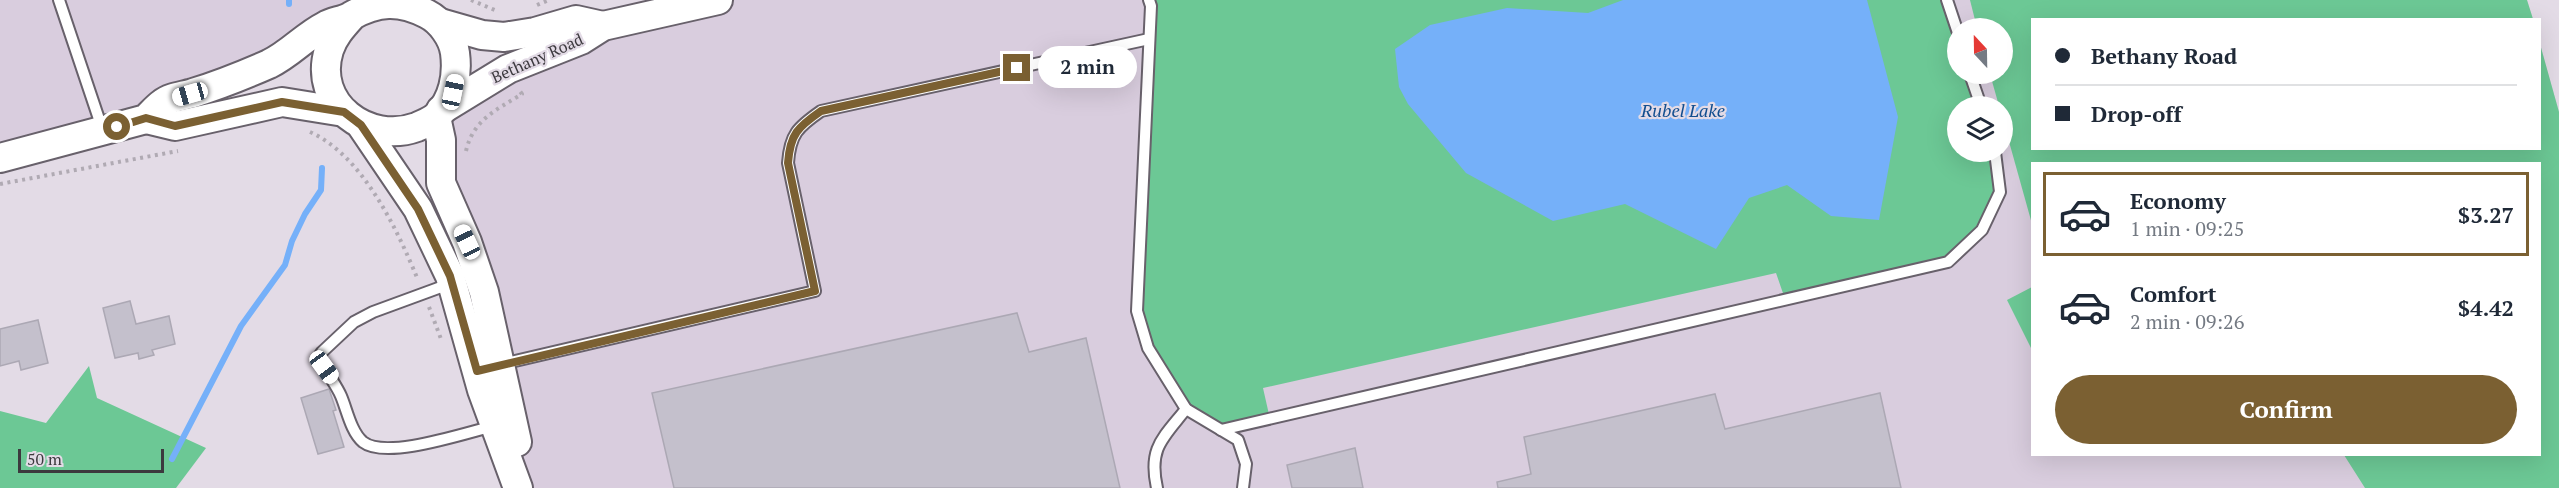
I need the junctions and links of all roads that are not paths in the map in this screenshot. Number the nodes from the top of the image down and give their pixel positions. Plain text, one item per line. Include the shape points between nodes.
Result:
1 (59, 0) edge
2 (718, 0) edge
3 (1947, 0) edge
4 (1152, 2) edge
5 (356, 9) edge
6 (430, 13) edge
7 (1953, 18) edge
8 (603, 26) junction
9 (1149, 39) junction
10 (439, 114) junction
11 (146, 118) junction
12 (352, 119) junction
13 (103, 131) junction
14 (0, 158) edge
15 (1996, 162) edge
16 (452, 282) junction
17 (488, 368) junction
18 (1186, 409) junction
19 (495, 426) junction
20 (1221, 430) junction
21 (518, 488) edge
22 (527, 488) edge
23 (1157, 488) edge
24 (1243, 488) edge

1 - 13 lane
2 - 8 main road, Bethany Road
3 - 7 lane
4 - 9 lane
5 - 6 main road via 391,2
5 - 11 main road via 272,63 164,102
5 - 12 main road via 337,32 327,62 332,94
6 - 8 main road, Bethany Road via 482,35 504,37 576,20
6 - 10 main road via 455,49 457,70 453,92
8 - 10 main road, Bethany Road via 581,40 508,69
9 - 17 lane via 821,111 800,125 789,144 788,163 815,291
9 - 18 lane via 1137,311 1148,348
10 - 12 main road via 404,132 382,132
10 - 17 main road via 441,183 477,267
11 - 12 main road via 175,126 282,102
11 - 13 main road
12 - 16 main road via 418,209
13 - 14 main road
15 - 20 lane via 2000,192 1982,230 1948,262
16 - 17 main road
16 - 19 lane via 354,322 320,355 356,433 371,447 396,449
17 - 19 main road
17 - 22 main road
18 - 20 lane
18 - 23 lane via 1156,447
19 - 21 main road
20 - 24 lane via 1238,440 1246,464

